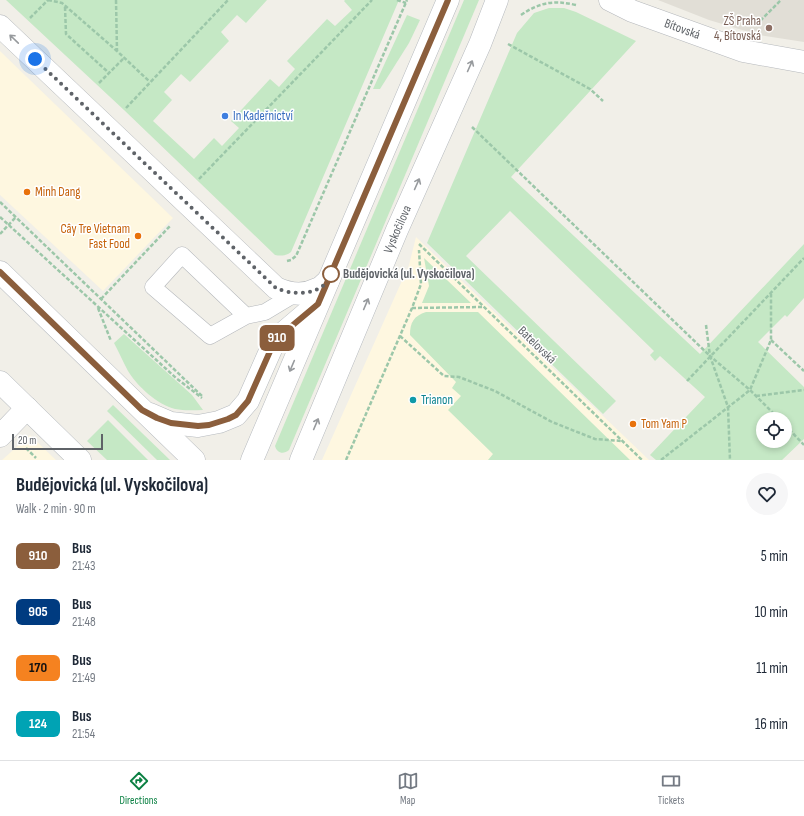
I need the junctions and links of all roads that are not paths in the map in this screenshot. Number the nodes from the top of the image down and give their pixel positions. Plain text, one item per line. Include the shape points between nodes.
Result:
1 (448, 0) edge
2 (497, 0) edge
3 (614, 1) edge
4 (0, 26) edge
5 (804, 62) edge
6 (0, 272) edge
7 (328, 281) junction
8 (286, 291) junction
9 (318, 304) junction
10 (246, 316) junction
11 (0, 382) edge
12 (27, 408) junction
13 (142, 410) junction
14 (0, 436) edge
15 (80, 460) edge
16 (194, 460) edge
17 (252, 460) edge
18 (301, 460) edge

1 - 7 street
18 -> 2 street, Vyskočilova
3 - 5 street, Bítovská via 632,11 743,51
8 -> 4 street via 185,202
6 - 13 street
7 - 8 street via 317,289
7 - 9 street
8 - 10 lane via 266,312
9 - 13 street via 275,340 248,401 236,415 209,425 186,425 171,423
9 -> 17 street
10 - 10 lane via 182,255 153,287 210,336
11 - 12 street
12 - 14 street
12 - 15 street
13 - 16 street

